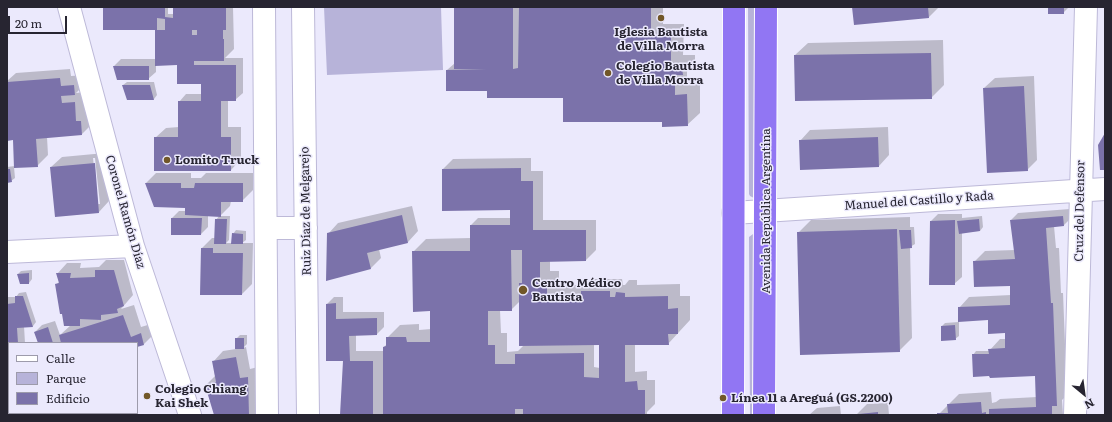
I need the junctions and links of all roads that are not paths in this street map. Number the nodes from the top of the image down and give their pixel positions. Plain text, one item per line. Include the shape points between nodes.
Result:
1 (69, 7) edge
2 (264, 7) edge
3 (303, 7) edge
4 (734, 7) edge
5 (766, 7) edge
6 (1086, 7) edge
7 (1105, 188) edge
8 (1081, 190) junction
9 (766, 211) junction
10 (734, 213) junction
11 (266, 228) junction
12 (306, 228) junction
13 (133, 246) junction
14 (7, 252) edge
15 (190, 415) edge
16 (267, 415) edge
17 (308, 415) edge
18 (733, 415) edge
19 (764, 415) edge
20 (1075, 415) edge

1 - 13 street, Coronel Ramón Díaz
2 - 11 street
3 - 12 street, Ruiz Díaz de Melgarejo
4 - 10 highway
5 - 9 highway, Avenida República Argentina
6 - 8 street, Cruz del Defensor
7 - 8 street, Manuel del Castillo y Rada
8 - 9 street, Manuel del Castillo y Rada
8 - 20 street, Cruz del Defensor
9 - 10 street, Manuel del Castillo y Rada
9 - 19 highway, Avenida República Argentina
10 - 18 highway
11 - 12 street
11 - 16 street
12 - 17 street, Ruiz Díaz de Melgarejo
13 - 14 street
13 - 15 street, Coronel Ramón Díaz

